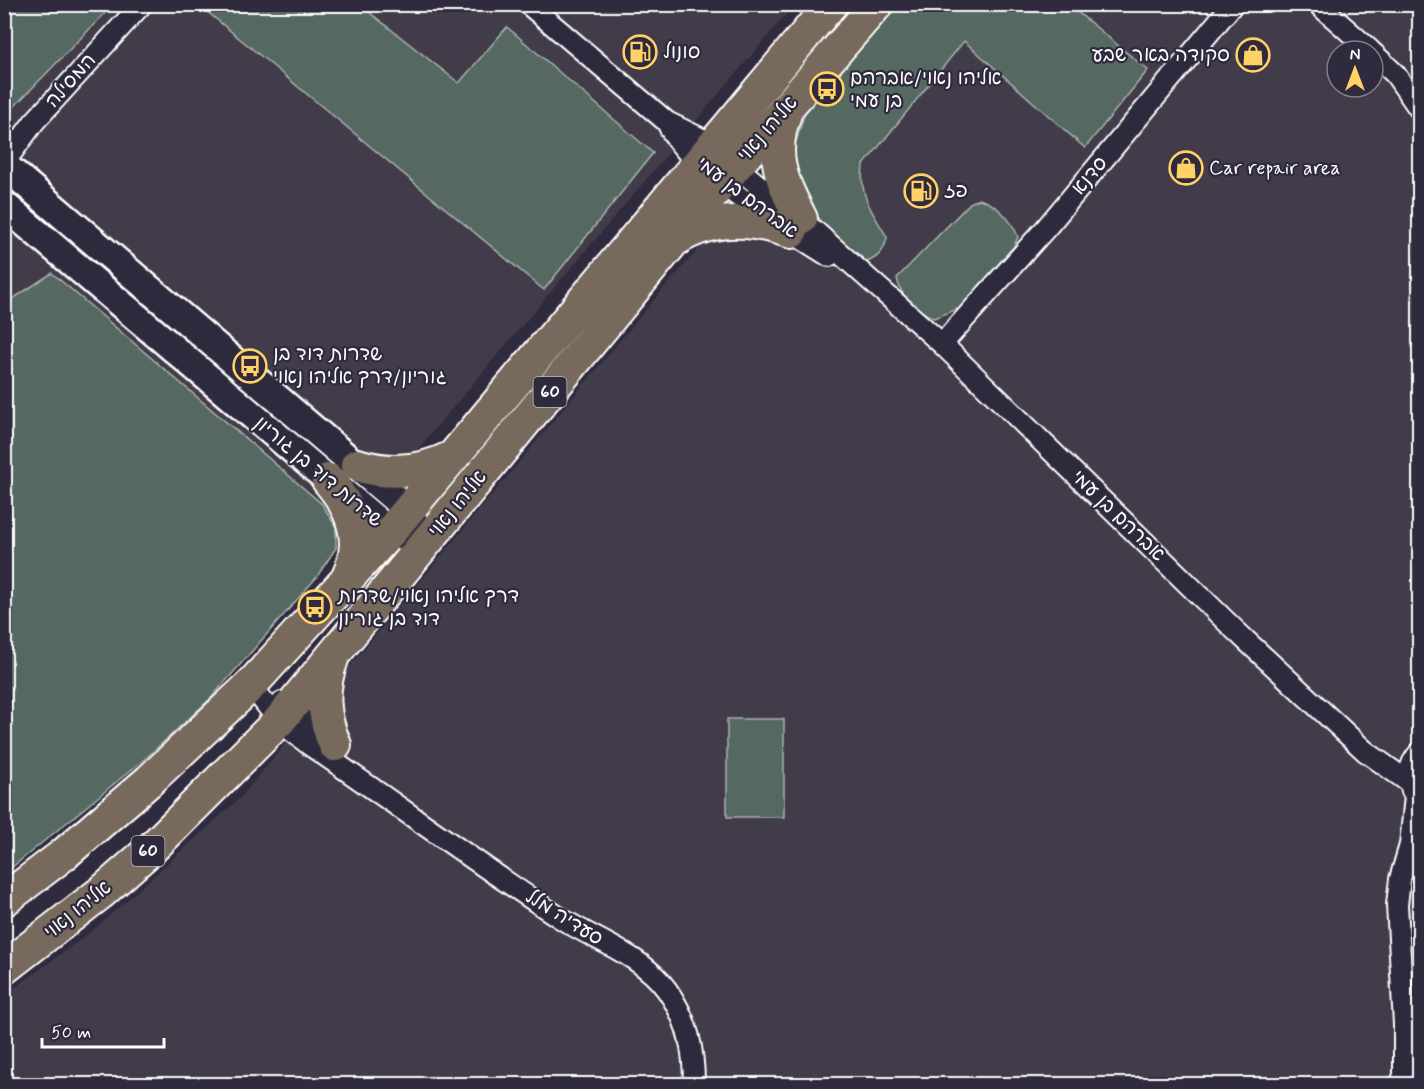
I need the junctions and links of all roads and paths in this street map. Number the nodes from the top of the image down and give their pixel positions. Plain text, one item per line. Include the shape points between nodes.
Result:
1 (142, 4) edge
2 (528, 4) edge
3 (831, 4) edge
4 (877, 4) edge
5 (1233, 4) edge
6 (1318, 4) edge
7 (1357, 39) edge
8 (1385, 64) edge
9 (788, 107) junction
10 (1419, 110) edge
11 (705, 155) junction
12 (4, 164) edge
13 (729, 174) junction
14 (4, 205) edge
15 (796, 226) junction
16 (674, 241) junction
17 (942, 344) junction
18 (452, 458) junction
19 (357, 465) junction
20 (328, 480) junction
21 (399, 521) junction
22 (425, 544) junction
23 (348, 577) junction
24 (334, 653) junction
25 (251, 685) junction
26 (285, 714) junction
27 (335, 745) junction
28 (1365, 751) junction
29 (1417, 755) edge
30 (376, 789) junction
31 (1415, 793) edge
32 (1416, 839) edge
33 (4, 900) edge
34 (4, 968) edge
35 (694, 1084) edge
36 (1400, 1084) edge

1 - 12 street, המסילה via 34,122
2 - 11 street, אברהם בן עמי via 667,122 692,132
3 - 11 highway, אליהו נאוי / 60
4 - 9 highway, אליהו נאוי / 60
5 - 17 street, סדנא via 1046,228
6 - 7 street
8 - 10 street
9 - 13 highway, אליהו נאוי / 60
9 - 15 highway via 778,140 778,163
11 - 13 street, אברהם בן עמי
11 - 18 highway, אליהו נאוי / 60
12 - 19 main road, שדרות דוד בן גוריון
13 - 15 street, אברהם בן עמי
13 - 16 highway, אליהו נאוי / 60
14 - 20 main road, שדרות דוד בן גוריון
15 - 16 highway via 731,222 694,229
15 - 17 street, אברהם בן עמי
16 - 22 highway, אליהו נאוי / 60
17 - 28 street, אברהם בן עמי
18 - 19 highway via 400,471
18 - 21 highway, אליהו נאוי / 60
19 - 21 main road, שדרות דוד בן גוריון
20 - 21 main road, שדרות דוד בן גוריון
20 - 23 highway via 344,499 355,527 357,552
21 - 22 main road, שדרות דוד בן גוריון
21 - 23 highway, אליהו נאוי / 60
22 - 24 highway, אליהו נאוי / 60
23 - 25 highway, אליהו נאוי / 60
24 - 26 highway, אליהו נאוי / 60
24 - 27 highway via 323,705
25 - 26 street, סעדיה מלל
25 - 33 highway, אליהו נאוי / 60 via 150,780
26 - 27 street, סעדיה מלל
26 - 30 street, סעדיה מלל
26 - 34 highway, אליהו נאוי / 60 via 152,848
27 - 30 street, סעדיה מלל
28 - 29 street via 1390,757
28 - 31 street, אברהם בן עמי
29 - 31 street via 1409,774
30 - 35 street, סעדיה מלל via 564,920 640,964 666,989 686,1023 694,1055
31 - 32 street
32 - 36 street via 1400,879 1397,905 1404,1024 1404,1076

